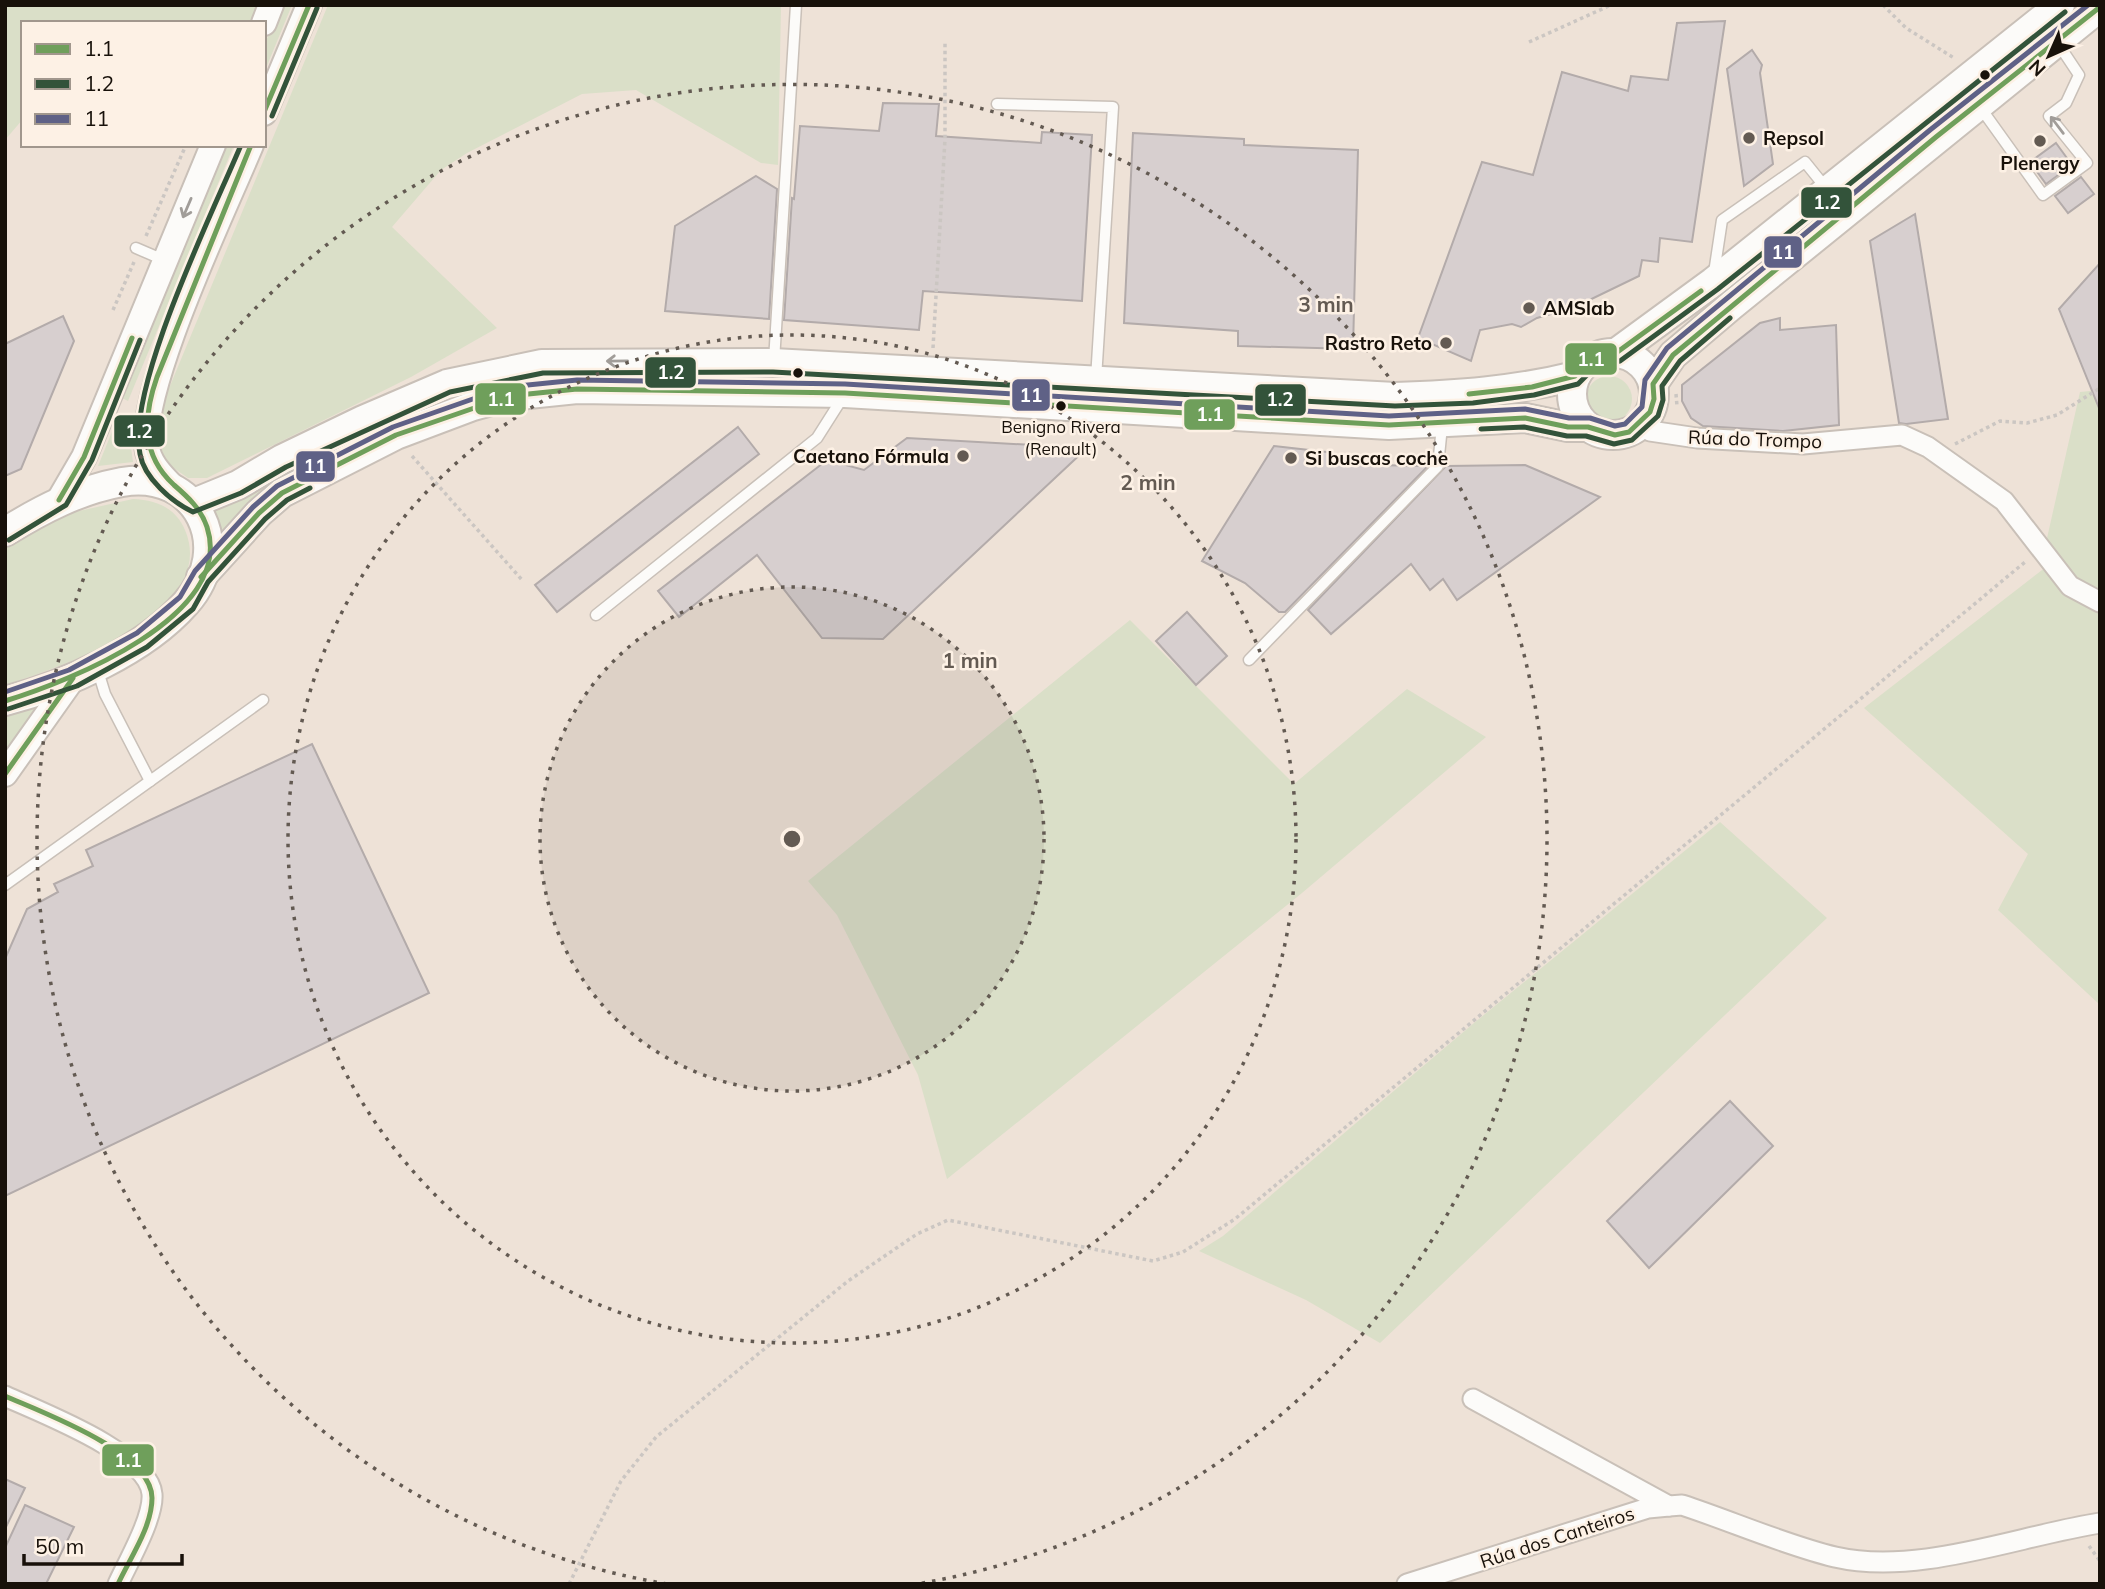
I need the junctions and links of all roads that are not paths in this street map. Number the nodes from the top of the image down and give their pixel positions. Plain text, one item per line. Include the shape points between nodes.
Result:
1 (309, 5) edge
2 (796, 5) edge
3 (2060, 5) edge
4 (2100, 7) edge
5 (2056, 41) junction
6 (1974, 91) junction
7 (997, 104) dead end
8 (266, 108) edge
9 (212, 147) edge
10 (250, 147) edge
11 (1829, 192) junction
12 (138, 249) road end
13 (165, 261) junction
14 (1713, 282) junction
15 (1616, 352) junction
16 (774, 363) junction
17 (1575, 376) junction
18 (1096, 381) junction
19 (1653, 384) junction
20 (845, 393) junction
21 (1442, 422) junction
22 (1641, 424) junction
23 (1588, 427) junction
24 (185, 497) junction
25 (59, 500) junction
26 (5, 532) edge
27 (201, 577) junction
28 (2100, 602) edge
29 (596, 615) dead end
30 (1249, 660) dead end
31 (85, 673) junction
32 (263, 700) dead end
33 (5, 701) edge
34 (5, 774) edge
35 (150, 781) junction
36 (5, 885) edge
37 (5, 1396) edge
38 (1473, 1399) dead end
39 (1669, 1506) junction
40 (2100, 1523) edge
41 (118, 1584) edge
42 (1407, 1584) edge

1 - 8 street
2 - 16 lane
3 - 6 main road
4 - 5 main road
5 - 6 main road
6 -> 5 lane via 2043,195 2087,163 2049,116 2066,103 2079,75
6 - 11 main road
6 - 19 main road via 1682,348
7 - 18 lane via 1113,107
9 -> 13 street
10 - 24 street via 157,377 146,421 148,453
11 - 14 main road
11 - 14 lane via 1805,163 1722,220
12 - 13 lane
13 - 25 street via 84,457
14 - 15 main road
15 - 17 main road via 1592,358
15 - 19 main road via 1640,362
16 - 18 main road
16 -> 24 main road via 542,364 447,384 282,459 238,485
17 - 18 main road via 1473,394 1395,397
17 - 23 main road via 1572,398
19 - 22 main road via 1654,399
20 - 21 main road via 1390,425
20 - 27 main road via 577,389 509,396 473,406 396,435 282,493
20 - 29 lane via 817,438
21 - 23 main road via 1525,418
21 - 30 lane via 1437,466
22 - 23 main road via 1615,435
22 - 28 street, Rúa do Trompo via 1650,432 1697,438 1803,444 1902,435 2004,501 2070,586
24 - 25 main road via 152,482 124,482
24 - 27 main road via 208,529 210,554
25 - 26 main road
27 - 31 main road via 187,603 142,640
31 - 33 main road
31 - 34 street
31 - 35 lane via 105,694
32 - 35 lane
35 - 36 lane
37 - 41 street via 117,1449 148,1481 152,1494 147,1518
38 - 39 street
39 - 40 street via 1682,1505 1836,1557 1898,1561
39 - 42 street, Rúa dos Canteiros via 1648,1508

